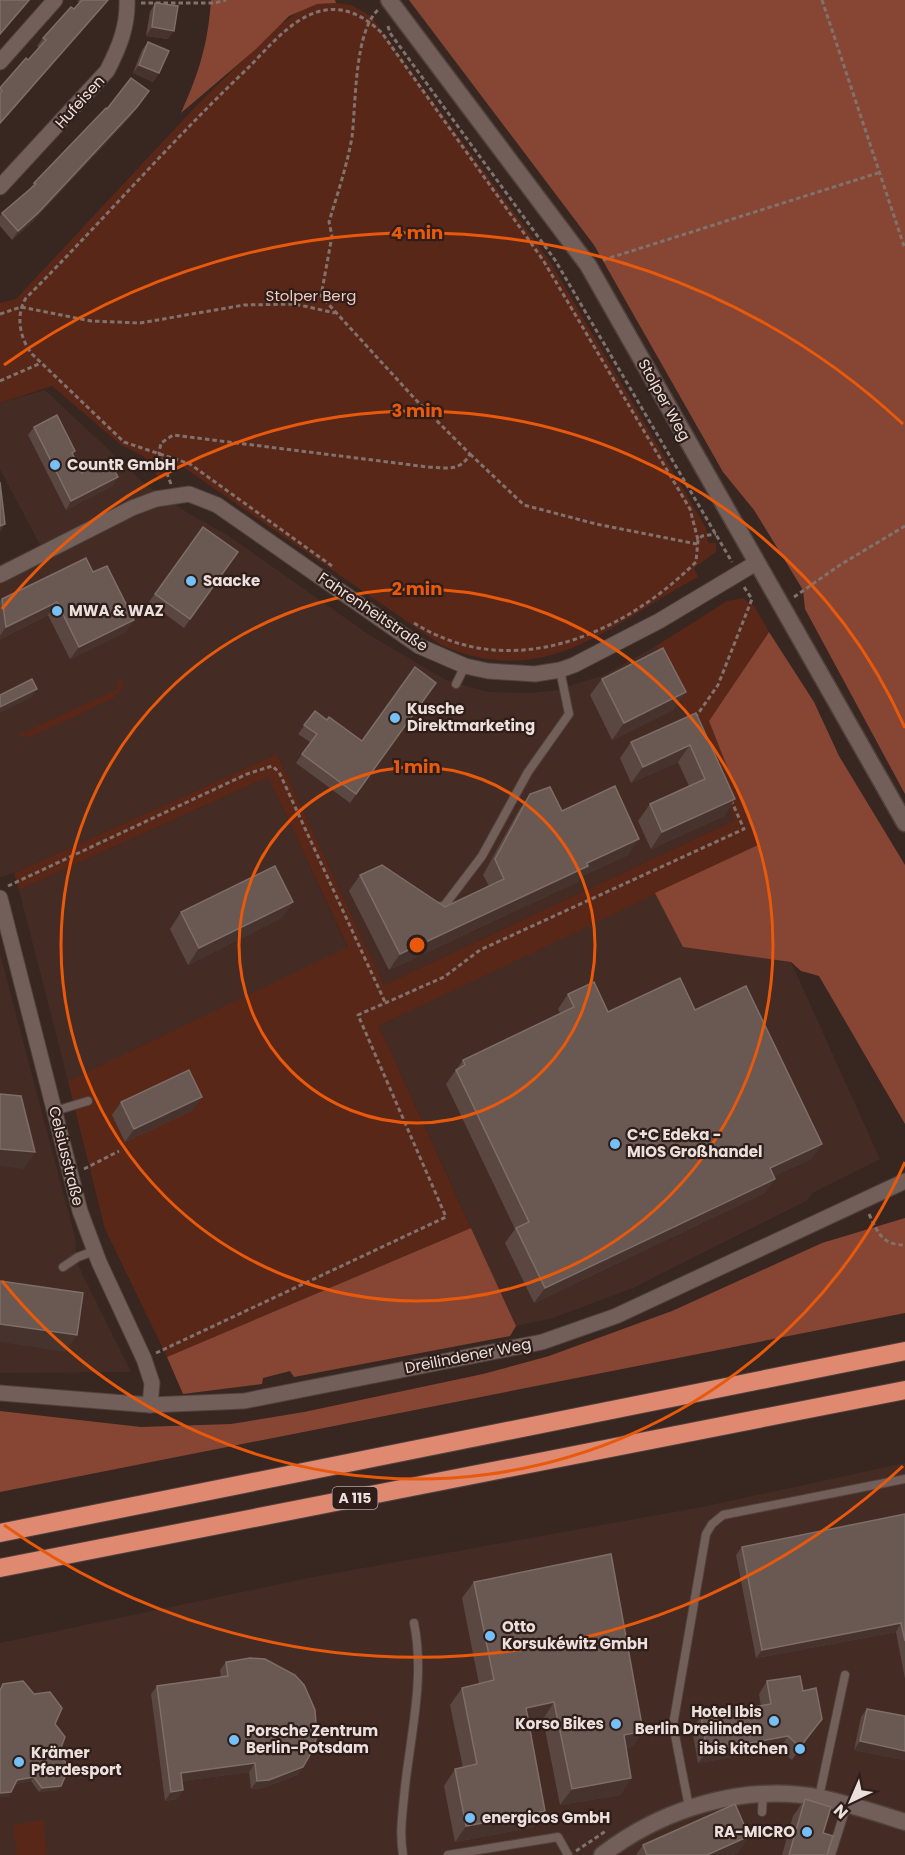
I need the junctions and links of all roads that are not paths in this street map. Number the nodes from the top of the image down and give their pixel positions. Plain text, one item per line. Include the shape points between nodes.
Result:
1 (55, 0) edge
2 (127, 1) edge
3 (385, 3) edge
4 (0, 62) edge
5 (0, 187) edge
6 (756, 563) junction
7 (0, 575) edge
8 (465, 666) junction
9 (560, 670) junction
10 (456, 684) dead end
11 (905, 823) edge
12 (0, 898) edge
13 (424, 902) edge
14 (88, 1101) dead end
15 (55, 1112) junction
16 (905, 1181) edge
17 (94, 1251) junction
18 (63, 1268) dead end
19 (905, 1351) edge
20 (905, 1390) edge
21 (0, 1393) edge
22 (150, 1405) junction
23 (905, 1479) edge
24 (0, 1533) edge
25 (0, 1568) edge
26 (414, 1623) dead end
27 (845, 1675) dead end
28 (763, 1794) junction
29 (819, 1797) junction
30 (847, 1804) junction
31 (688, 1808) junction
32 (762, 1812) dead end
33 (905, 1822) edge
34 (403, 1855) edge
35 (448, 1855) edge
36 (568, 1855) edge
37 (602, 1855) edge
38 (831, 1855) edge

1 - 4 street
2 - 5 street, Hufeisen via 119,48 107,71
3 - 6 street, Stolper Weg via 588,265
6 - 9 street, Fahrenheitstraße via 659,621
6 - 11 street, Stolper Weg
7 - 8 street, Fahrenheitstraße via 132,508 156,499 189,494 216,505 419,646
8 - 9 street, Fahrenheitstraße via 511,673
8 - 10 lane
9 - 13 lane via 569,714 528,772 482,856 444,906 432,908
12 - 15 street, Celsiusstraße
14 - 15 lane
15 - 17 street, Celsiusstraße
16 - 22 street, Dreilindener Weg via 616,1316 542,1342 243,1401
17 - 18 lane
17 - 22 street, Celsiusstraße via 144,1359 152,1383
19 - 24 highway, A 115
20 - 25 highway, A 115
21 - 22 street, Dreilindener Weg
23 - 31 lane via 723,1515 712,1524 706,1534 673,1725
26 - 34 lane via 419,1646 418,1670 400,1807
27 - 29 lane
28 - 29 street
28 - 31 street
28 - 32 lane
29 - 30 street
30 - 33 street
30 - 38 lane
31 - 37 street
35 - 36 lane via 558,1837

